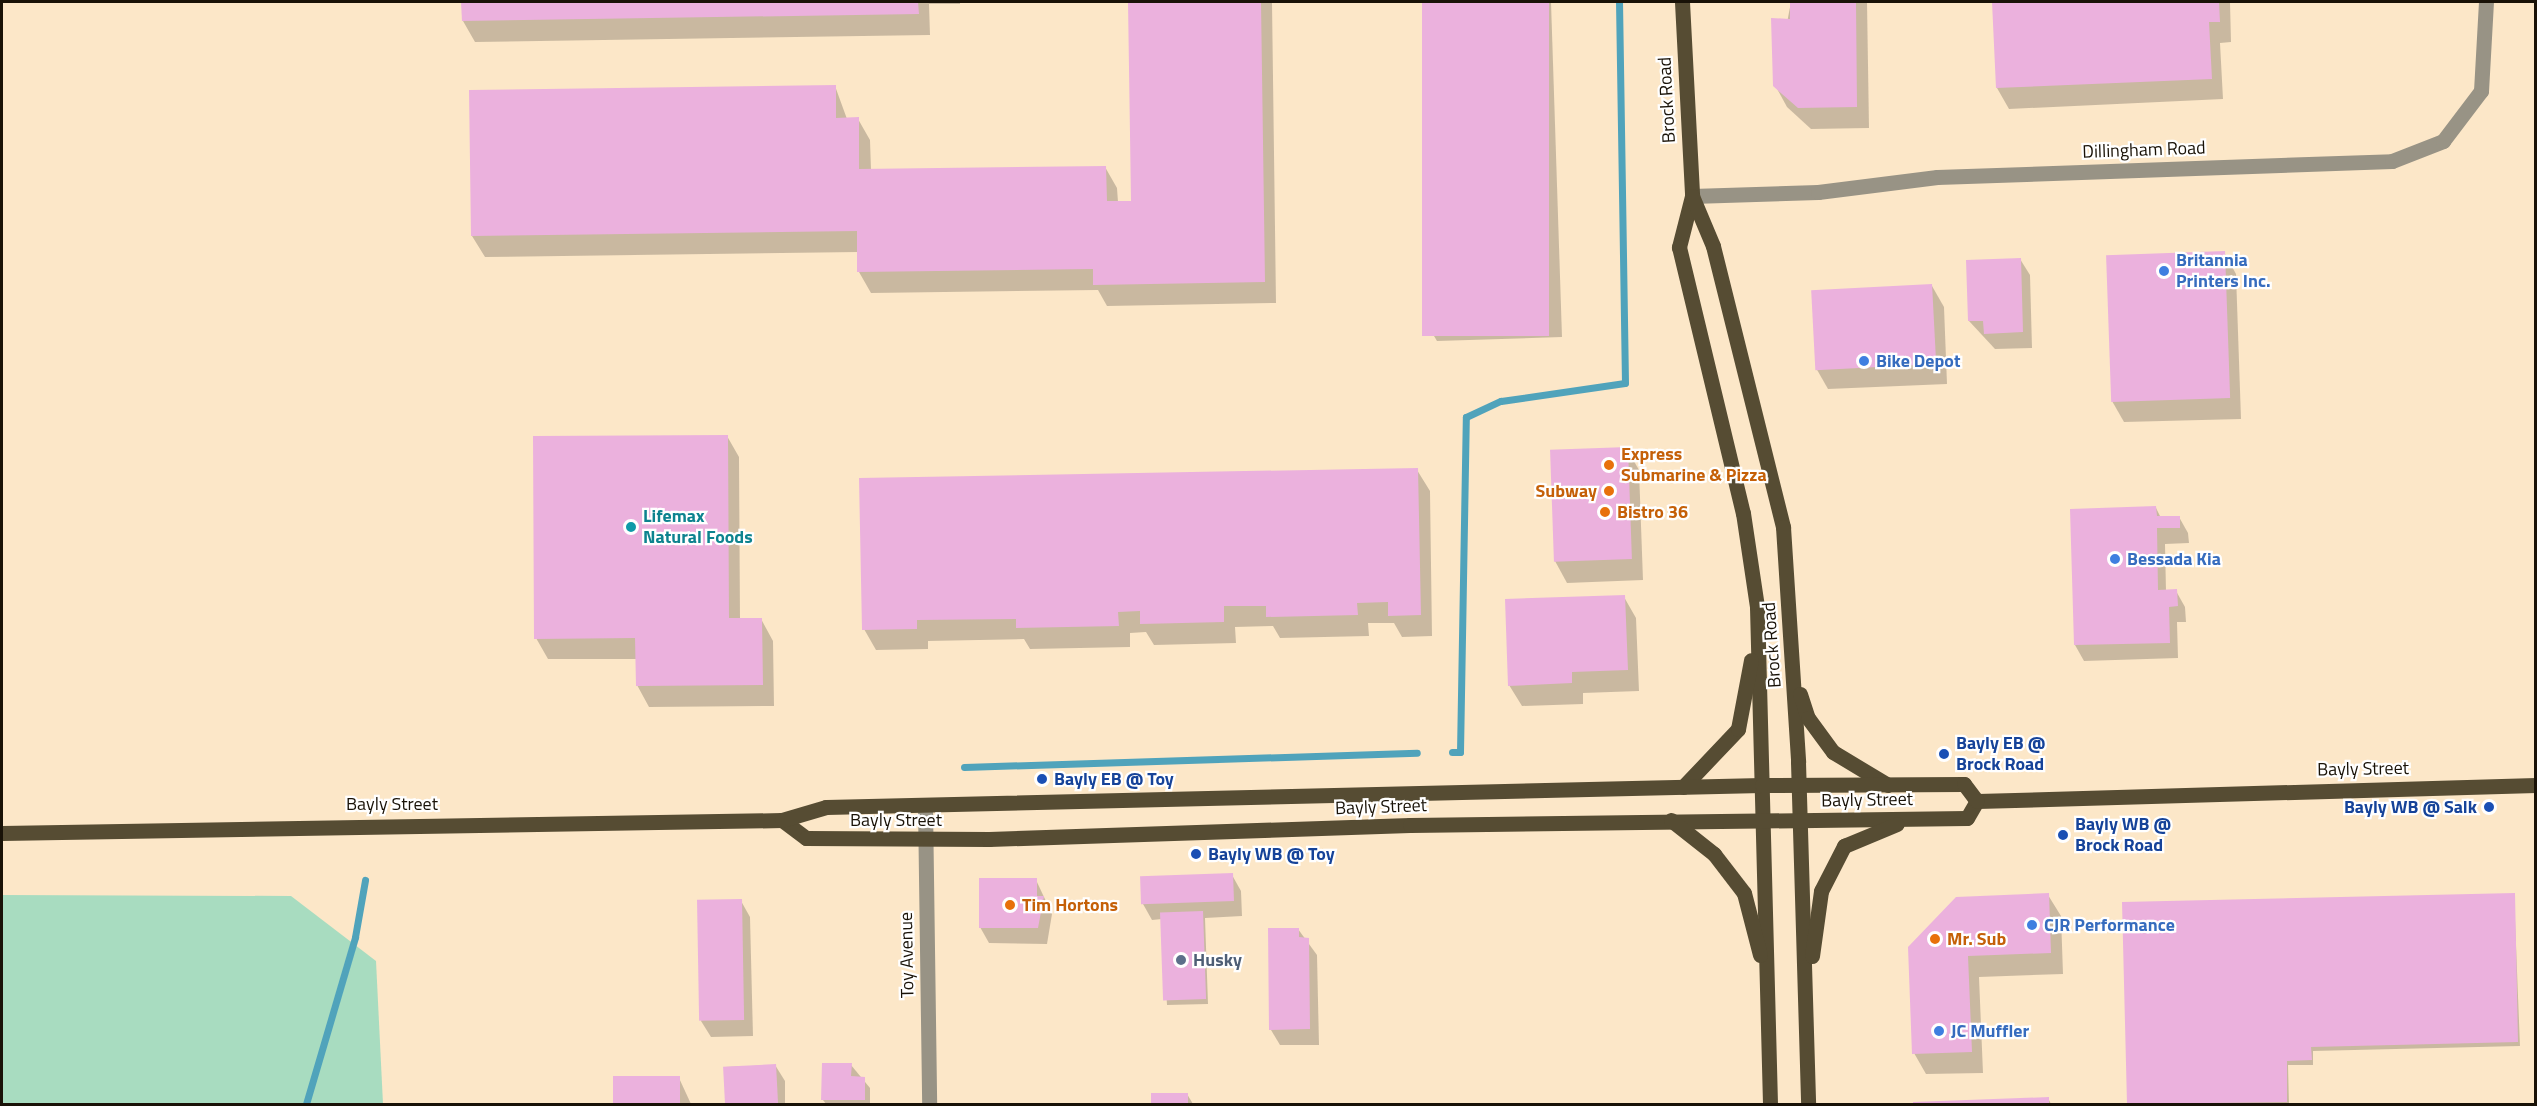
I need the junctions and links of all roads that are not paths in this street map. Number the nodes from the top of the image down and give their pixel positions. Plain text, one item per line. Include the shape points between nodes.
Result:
1 (1682, 2) edge
2 (2487, 2) edge
3 (1692, 196) junction
4 (1757, 607) junction
5 (1794, 677) junction
6 (1762, 785) junction
7 (1799, 785) junction
8 (1889, 785) junction
9 (2535, 785) edge
10 (1683, 787) junction
11 (1977, 801) junction
12 (926, 805) junction
13 (1762, 819) junction
14 (783, 820) junction
15 (1671, 820) junction
16 (1800, 820) junction
17 (1908, 820) junction
18 (2, 833) edge
19 (925, 840) junction
20 (1767, 985) junction
21 (1807, 992) junction
22 (929, 1104) edge
23 (1770, 1104) edge
24 (1808, 1104) edge

1 - 3 main road, Brock Road
2 - 3 street, Dillingham Road via 2481,92 2444,141 2392,160 1937,177 1818,192
3 - 4 main road, Brock Road via 1679,247 1743,513
3 - 5 main road, Brock Road via 1713,246 1783,527
4 - 6 main road, Brock Road
4 - 10 main road via 1748,694 1738,729
5 - 7 main road, Brock Road
5 - 8 main road via 1808,718 1833,752
6 - 7 main road, Bayly Street
6 - 10 main road, Bayly Street
6 - 13 main road, Brock Road
7 - 8 main road, Bayly Street
7 - 16 main road, Brock Road
8 - 11 main road, Bayly Street via 1964,784
9 - 11 main road, Bayly Street
10 - 12 main road, Bayly Street
11 - 17 main road, Bayly Street via 1967,818
12 - 14 main road, Bayly Street via 809,808
12 - 19 street, Toy Avenue
13 - 15 main road, Bayly Street
13 - 16 main road, Bayly Street
13 - 20 main road, Brock Road
14 - 18 main road, Bayly Street
14 - 19 main road, Bayly Street via 806,838
15 - 19 main road, Bayly Street
15 - 20 main road via 1714,854 1744,893
16 - 17 main road, Bayly Street
16 - 21 main road, Brock Road
17 - 21 main road via 1844,846 1821,891
19 - 22 street, Toy Avenue
20 - 23 main road, Brock Road
21 - 24 main road, Brock Road

